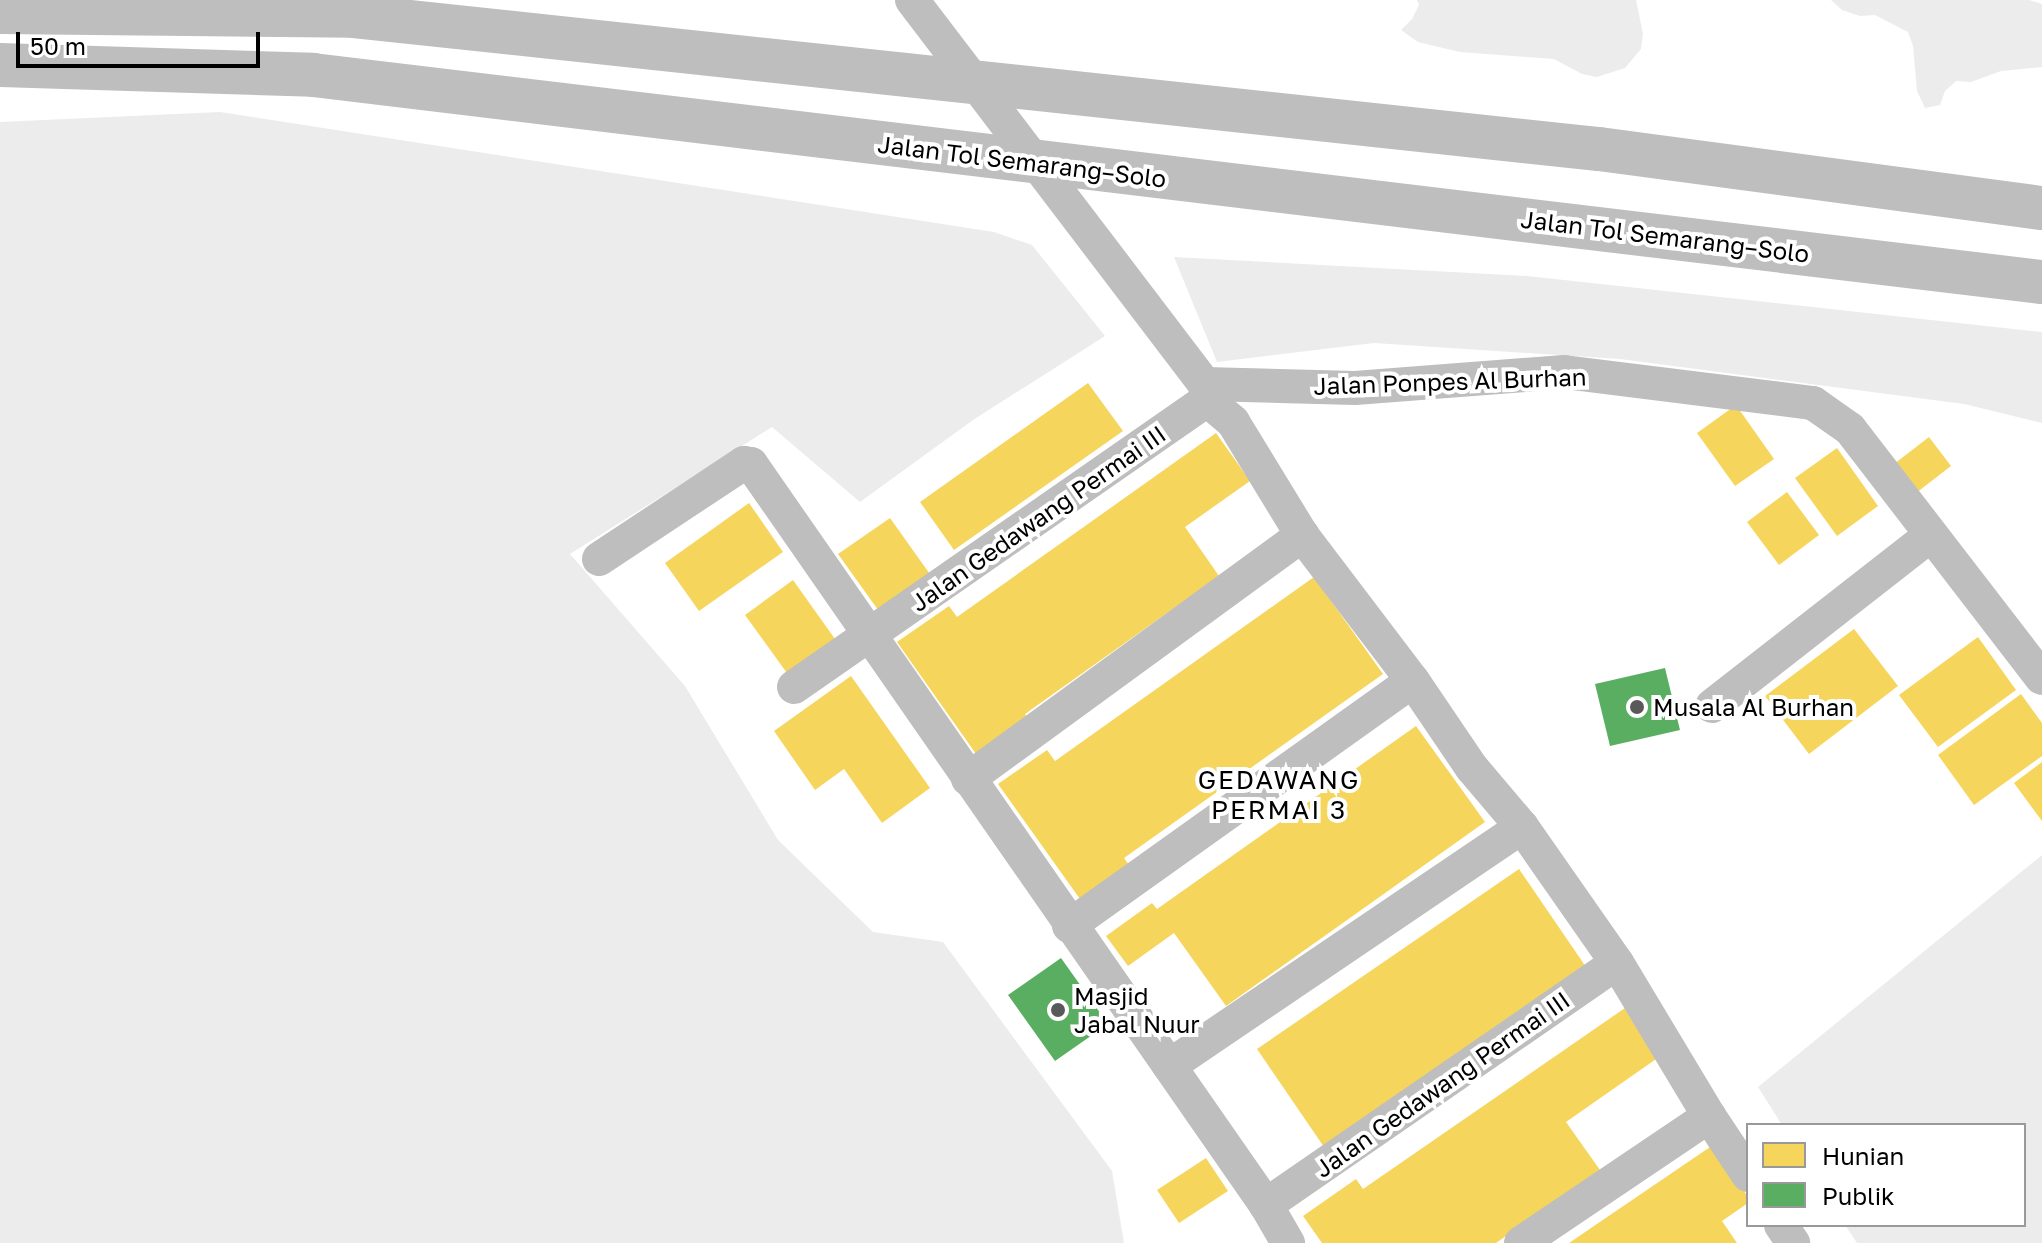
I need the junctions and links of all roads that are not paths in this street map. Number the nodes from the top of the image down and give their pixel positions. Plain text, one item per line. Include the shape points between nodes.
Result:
1 (912, 0) edge
2 (0, 12) edge
3 (0, 65) edge
4 (2042, 208) edge
5 (2042, 282) edge
6 (1206, 392) junction
7 (1302, 535) junction
8 (1931, 535) junction
9 (599, 559) dead end
10 (868, 635) junction
11 (2042, 678) edge
12 (1413, 681) junction
13 (794, 687) dead end
14 (1712, 706) dead end
15 (968, 779) junction
16 (1522, 827) junction
17 (1069, 926) junction
18 (1617, 963) junction
19 (1169, 1066) junction
20 (1709, 1116) junction
21 (1746, 1172) edge
22 (1266, 1205) junction
23 (1288, 1243) edge
24 (1521, 1243) edge

1 - 6 street
2 - 4 highway via 354,16 1599,149
3 - 5 highway, Jalan Tol Semarang–Solo via 328,77
6 - 7 street via 1233,422
6 - 8 street, Jalan Ponpes Al Burhan via 1355,388 1564,372 1801,400 1833,414 1850,429
6 - 10 street, Jalan Gedawang Permai III
7 - 12 street
7 - 15 street
8 - 11 street, Jalan Ponpes Al Burhan
8 - 14 street
9 - 10 street via 749,462
10 - 13 street, Jalan Gedawang Permai III
10 - 15 street
12 - 16 street via 1472,768
12 - 17 street
15 - 17 street
16 - 18 street
16 - 19 street
17 - 19 street
18 - 20 street
18 - 22 street, Jalan Gedawang Permai III
19 - 22 street
20 - 21 street
20 - 24 street
22 - 23 street

